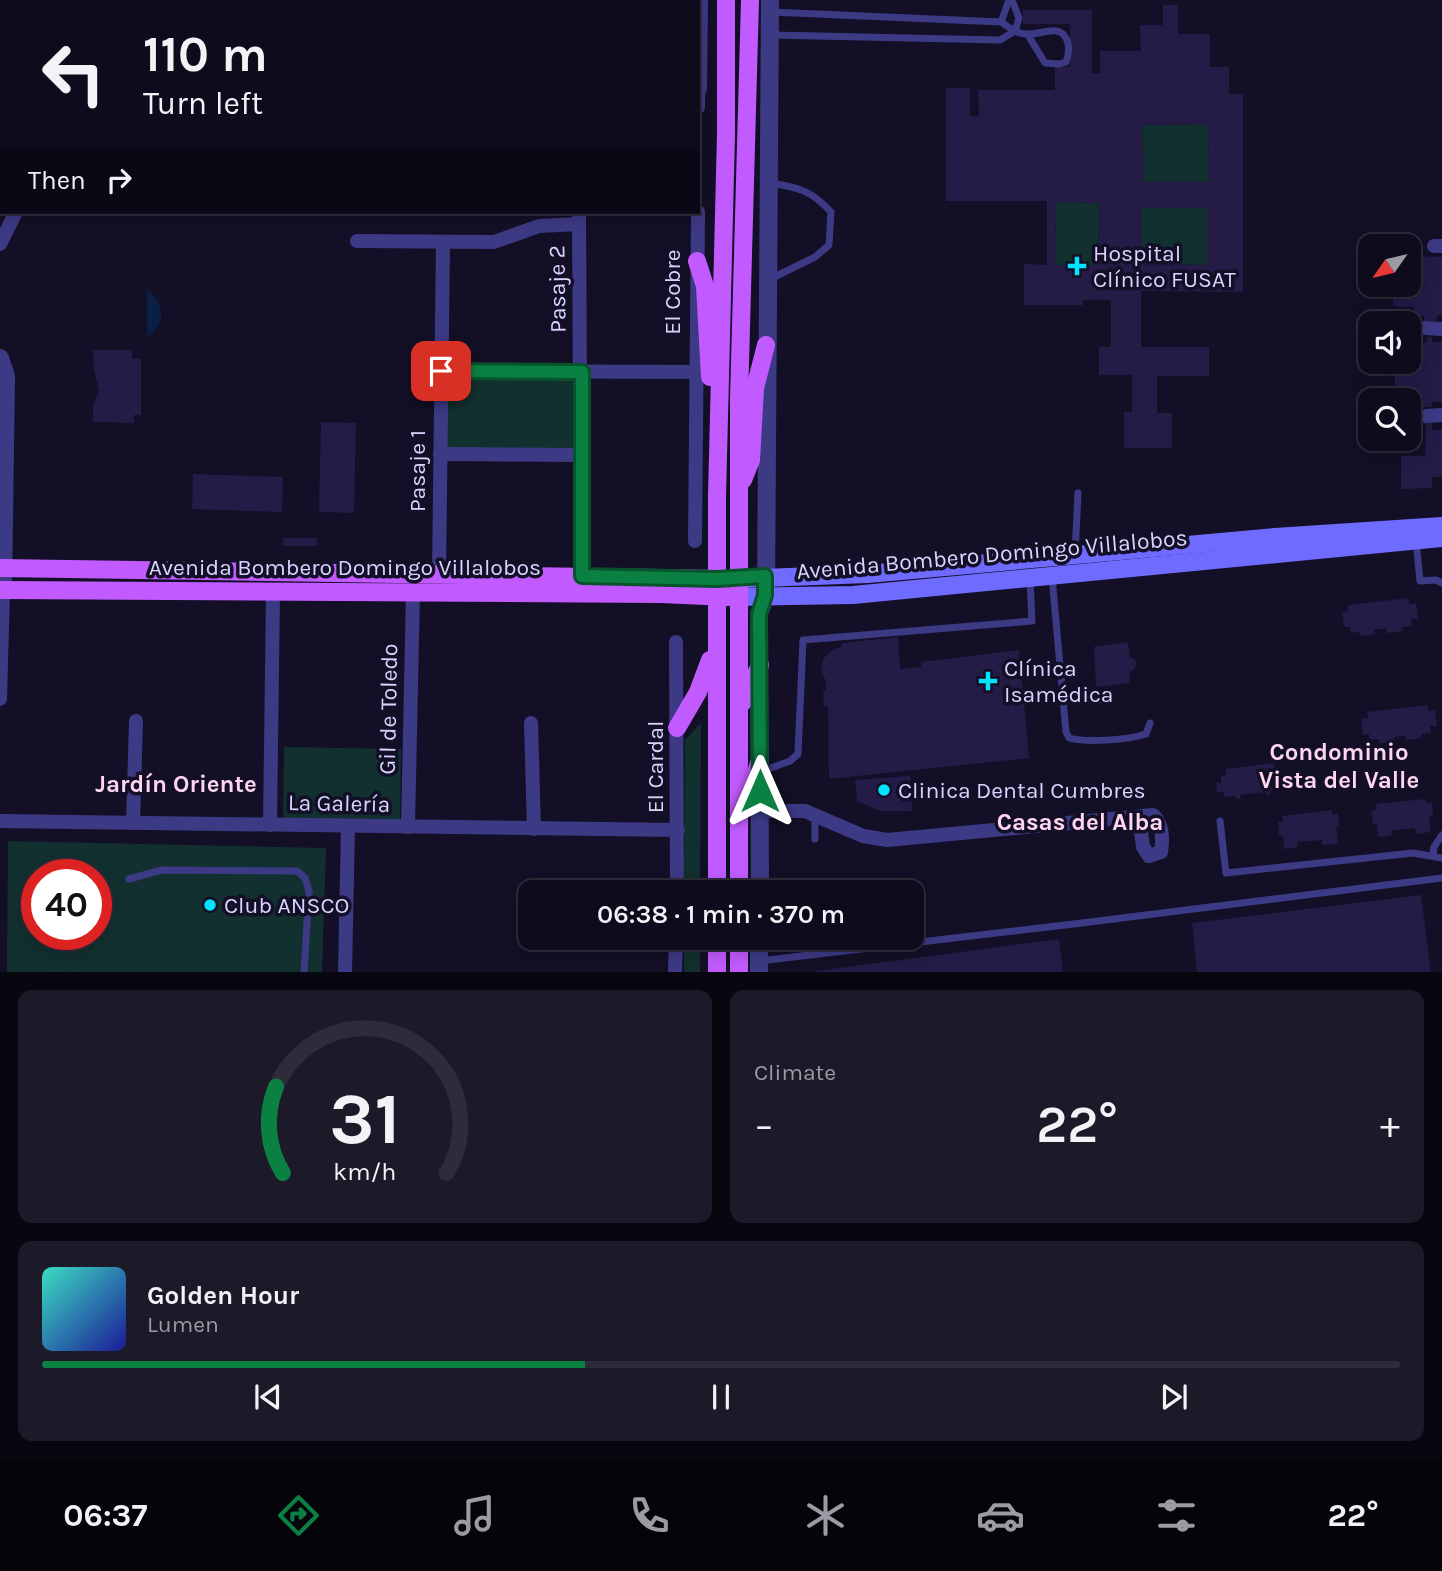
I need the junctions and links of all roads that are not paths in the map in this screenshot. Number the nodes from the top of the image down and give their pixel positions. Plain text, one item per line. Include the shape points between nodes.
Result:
1 (1011, 0) edge
2 (726, 5) edge
3 (750, 6) edge
4 (770, 6) edge
5 (946, 19) junction
6 (1001, 22) junction
7 (1015, 31) junction
8 (769, 35) junction
9 (1028, 35) junction
10 (749, 37) junction
11 (726, 38) junction
12 (945, 38) junction
13 (770, 183) junction
14 (15, 214) edge
15 (698, 214) edge
16 (579, 218) edge
17 (357, 242) dead end
18 (443, 243) junction
19 (0, 244) edge
20 (697, 261) junction
21 (768, 280) junction
22 (1426, 328) dead end
23 (1442, 329) edge
24 (766, 345) junction
25 (0, 358) edge
26 (441, 371) junction
27 (582, 372) junction
28 (696, 372) junction
29 (1442, 415) edge
30 (1425, 416) dead end
31 (720, 421) junction
32 (440, 454) junction
33 (581, 455) junction
34 (738, 490) junction
35 (1078, 493) dead end
36 (1442, 526) edge
37 (1442, 538) edge
38 (695, 541) dead end
39 (1416, 541) junction
40 (1181, 554) junction
41 (1075, 555) junction
42 (2, 568) edge
43 (1029, 568) junction
44 (439, 574) junction
45 (1052, 575) junction
46 (582, 576) junction
47 (765, 576) junction
48 (717, 579) junction
49 (739, 579) junction
50 (1442, 583) edge
51 (2, 590) edge
52 (413, 591) junction
53 (273, 592) junction
54 (765, 595) junction
55 (717, 597) junction
56 (739, 597) junction
57 (716, 640) junction
58 (676, 642) dead end
59 (760, 665) junction
60 (0, 699) edge
61 (739, 720) junction
62 (136, 721) dead end
63 (531, 723) dead end
64 (1150, 723) dead end
65 (677, 728) junction
66 (760, 766) junction
67 (760, 811) junction
68 (815, 815) junction
69 (1139, 816) dead end
70 (0, 821) edge
71 (1220, 821) dead end
72 (133, 823) junction
73 (270, 825) junction
74 (348, 826) junction
75 (408, 827) junction
76 (534, 829) junction
77 (678, 830) junction
78 (1442, 835) edge
79 (816, 839) dead end
80 (739, 843) junction
81 (1433, 855) junction
82 (1442, 858) edge
83 (1442, 878) edge
84 (129, 879) dead end
85 (677, 880) edge
86 (717, 880) edge
87 (739, 880) edge
88 (747, 880) edge
89 (760, 880) edge
90 (676, 950) edge
91 (718, 950) edge
92 (739, 950) edge
93 (759, 951) edge
94 (304, 972) edge
95 (345, 972) edge
96 (675, 972) edge
97 (718, 972) edge
98 (739, 972) edge

1 - 6 lane
1 - 7 lane via 1019,18
2 - 3 street
2 - 11 main road
3 - 4 street
3 - 10 main road
4 - 5 lane
4 - 8 street
5 - 6 lane
5 - 12 lane
6 - 7 lane
7 - 9 lane
7 - 12 lane via 1000,40
8 - 10 street
8 - 12 lane
8 - 13 street
9 - 9 lane via 1045,63 1066,62 1069,45 1064,35 1049,31
10 - 11 street
10 - 34 main road
11 - 31 main road
13 - 21 street
13 - 21 lane via 808,192 831,212 829,246
14 - 19 street
15 - 20 street, El Cobre
16 - 18 street via 539,226 498,242
16 - 27 street, Pasaje 2
17 - 18 street
18 - 26 street, Pasaje 1
20 - 28 street, El Cobre
20 - 31 main road via 705,286 712,398
21 - 24 street
22 - 23 street
24 - 34 main road via 755,388 751,460
24 - 47 street
25 - 42 street via 6,376
26 - 27 street
26 - 32 street, Pasaje 1
27 - 28 street
27 - 33 street, Pasaje 2
28 - 38 street, El Cobre
29 - 30 street
31 - 48 main road
32 - 33 street
32 - 44 street, Pasaje 1
33 - 46 street, Pasaje 2
34 - 49 main road
35 - 41 lane
36 - 40 main road, Avenida Bombero Domingo Villalobos via 1275,537
37 - 39 main road, Avenida Bombero Domingo Villalobos
39 - 40 main road, Avenida Bombero Domingo Villalobos
39 - 50 lane via 1420,581
40 - 41 main road, Avenida Bombero Domingo Villalobos
40 - 45 main road, Avenida Bombero Domingo Villalobos
41 - 43 main road, Avenida Bombero Domingo Villalobos
42 - 44 main road, Avenida Bombero Domingo Villalobos
42 - 51 street
43 - 45 main road, Avenida Bombero Domingo Villalobos
43 - 47 main road, Avenida Bombero Domingo Villalobos
43 - 54 main road, Avenida Bombero Domingo Villalobos via 853,594
43 - 66 lane via 1032,621 803,640 798,754 790,761
44 - 46 main road, Avenida Bombero Domingo Villalobos
45 - 64 lane via 1069,738 1138,736 1146,734
46 - 48 main road, Avenida Bombero Domingo Villalobos
47 - 49 main road, Avenida Bombero Domingo Villalobos
47 - 54 street
48 - 49 main road, Avenida Bombero Domingo Villalobos
48 - 55 main road
49 - 56 main road
51 - 53 main road, Avenida Bombero Domingo Villalobos
51 - 60 street
52 - 53 main road, Avenida Bombero Domingo Villalobos
52 - 55 main road, Avenida Bombero Domingo Villalobos
52 - 75 street, Gil de Toledo
53 - 73 street
54 - 56 main road, Avenida Bombero Domingo Villalobos
54 - 59 street via 759,614
55 - 56 main road, Avenida Bombero Domingo Villalobos
55 - 57 main road
56 - 61 main road
57 - 65 main road via 706,675
57 - 86 main road
58 - 65 street, El Cardal
59 - 61 main road
59 - 66 street
61 - 80 main road
62 - 72 street
63 - 76 street
65 - 77 street, El Cardal
66 - 67 street
66 - 80 main road via 748,791
67 - 68 street
67 - 89 street
68 - 69 street via 863,836 887,840
68 - 79 lane
70 - 72 street, La Galería
71 - 81 lane via 1226,873 1413,853
72 - 73 street, La Galería
73 - 74 street, La Galería
74 - 75 street, La Galería
74 - 95 street
75 - 76 street, La Galería
76 - 77 street, La Galería
77 - 85 street, El Cardal
78 - 81 lane
80 - 87 main road
80 - 88 main road
81 - 82 lane
83 - 93 lane
84 - 94 lane via 162,870 297,872 305,878 309,891
90 - 96 street
91 - 97 main road
92 - 98 main road

